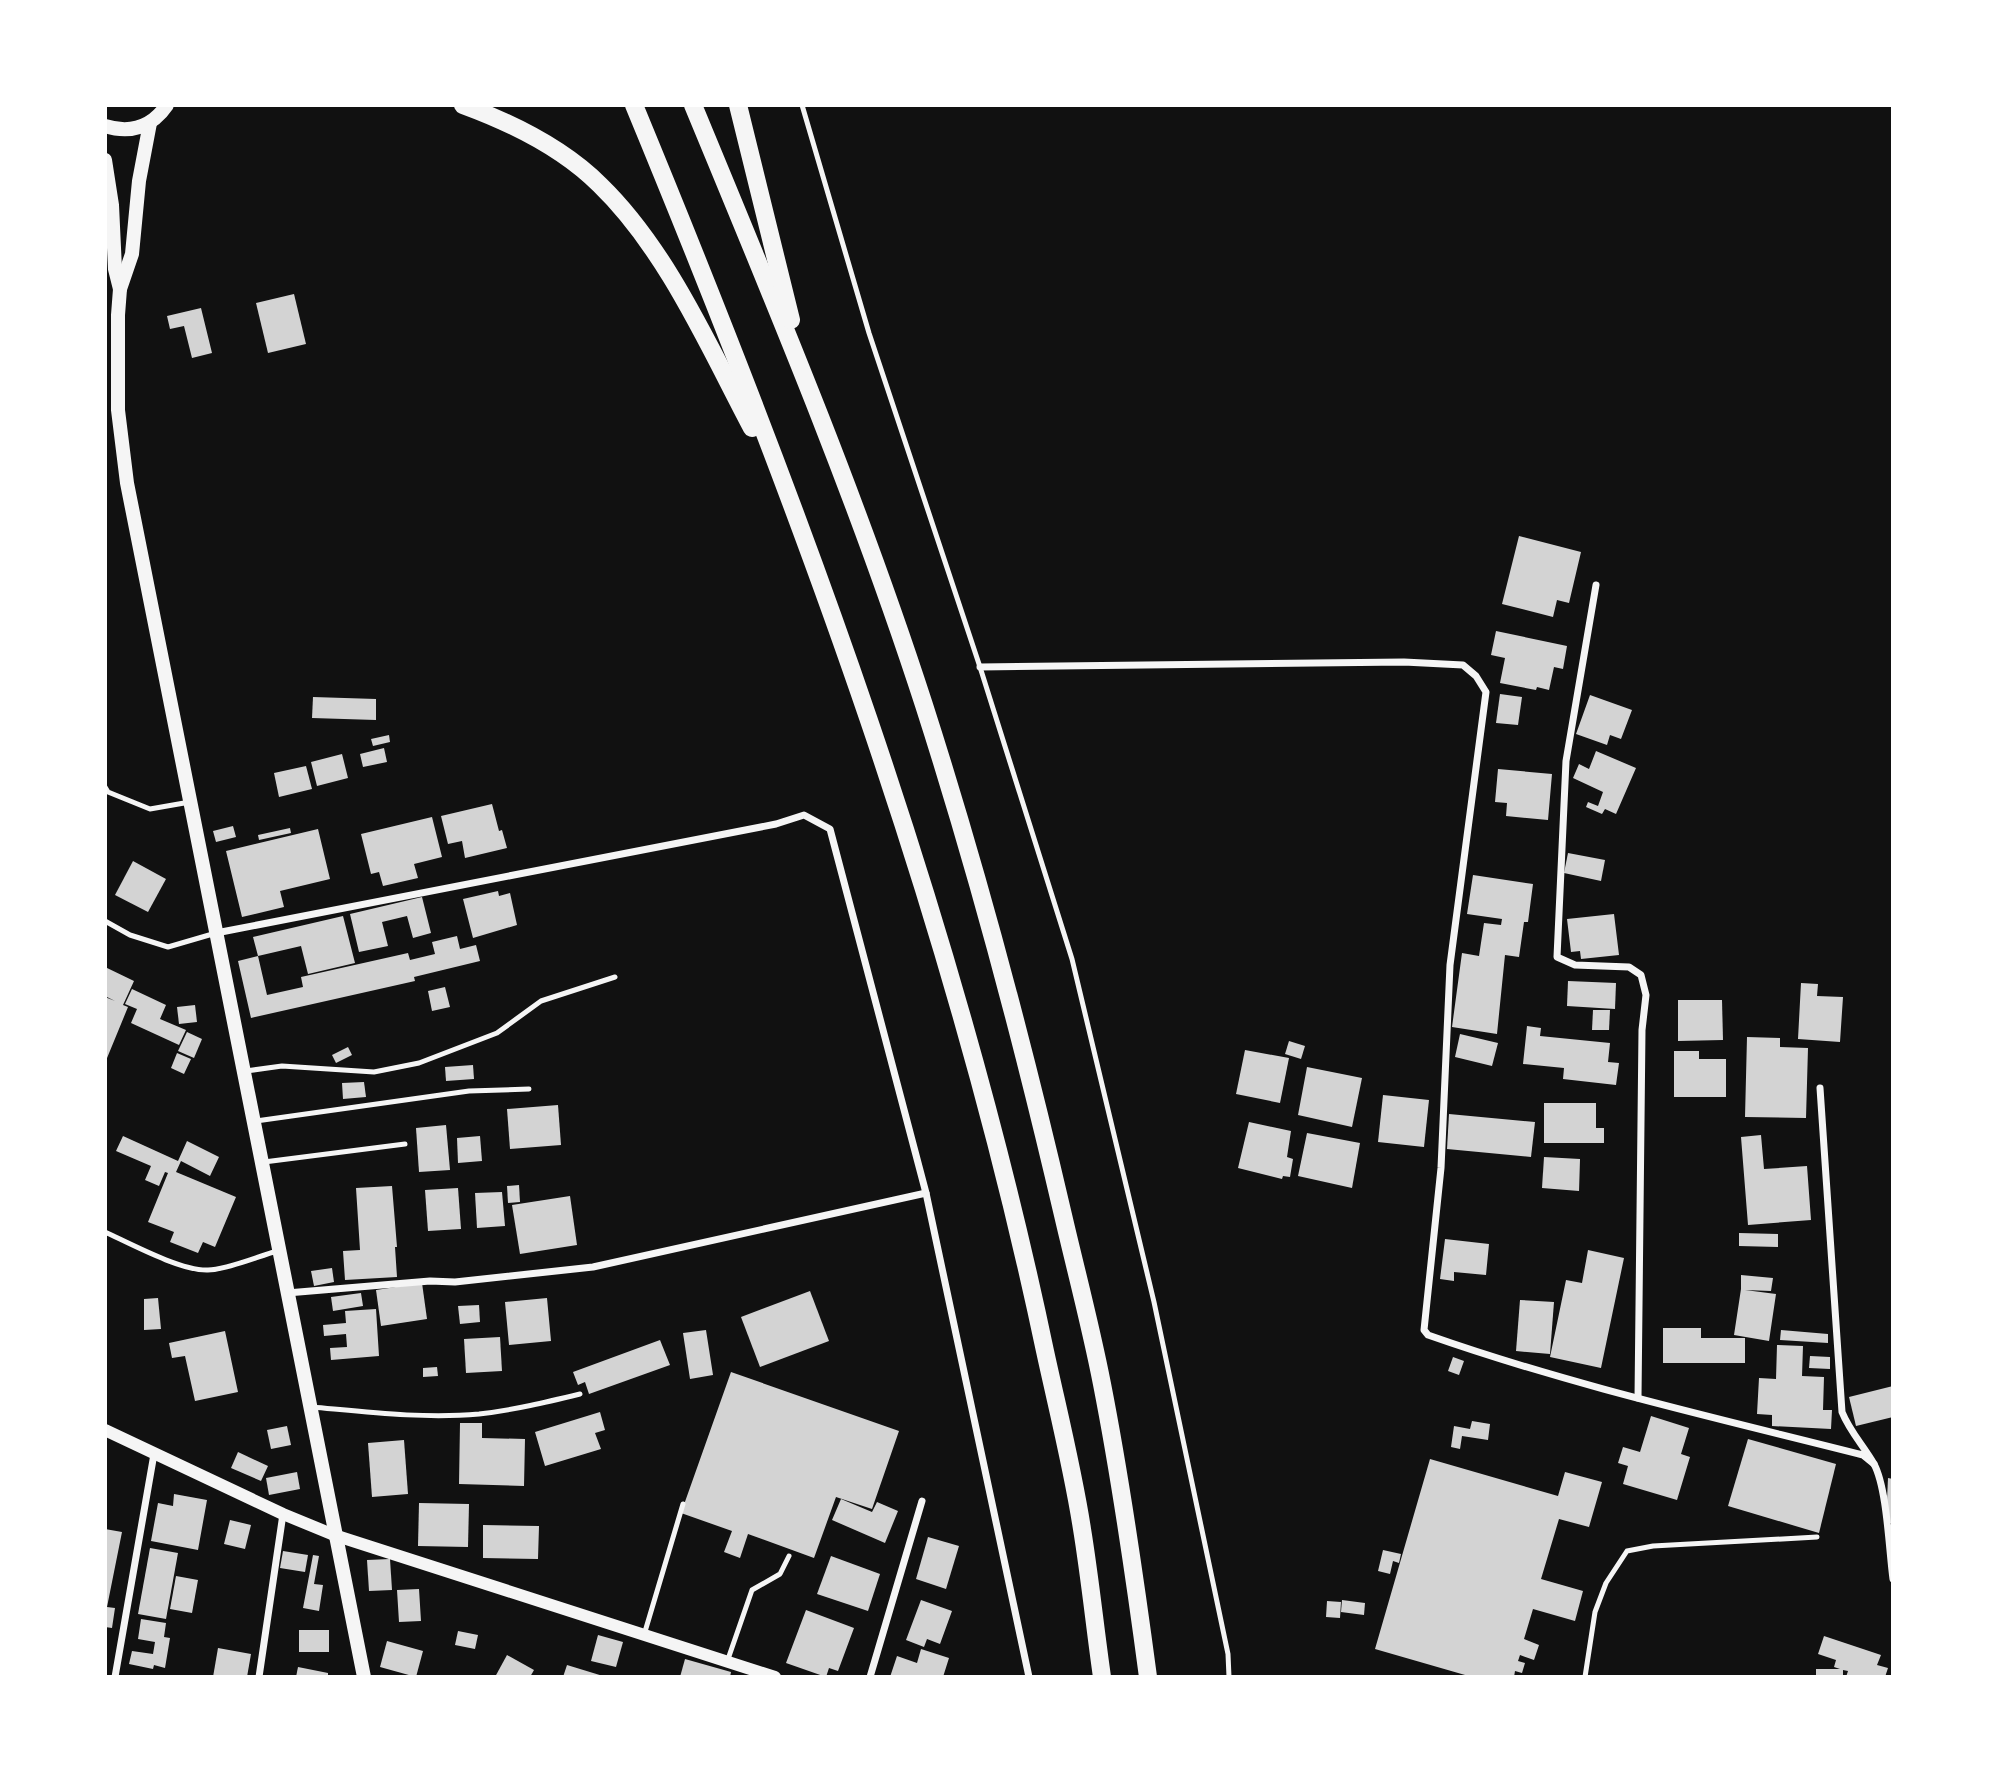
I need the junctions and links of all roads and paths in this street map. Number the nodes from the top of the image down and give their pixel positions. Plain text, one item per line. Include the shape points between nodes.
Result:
1 (167, 105) edge
2 (463, 105) edge
3 (634, 105) edge
4 (693, 105) edge
5 (738, 105) edge
6 (802, 105) edge
7 (150, 123) junction
8 (105, 126) edge
9 (105, 160) edge
10 (109, 247) edge
11 (120, 289) junction
12 (804, 375) junction
13 (790, 499) junction
14 (1596, 585) dead end
15 (980, 667) junction
16 (105, 787) edge
17 (190, 802) junction
18 (105, 921) edge
19 (216, 933) junction
20 (615, 977) dead end
21 (243, 1072) junction
22 (1820, 1088) dead end
23 (529, 1089) dead end
24 (253, 1122) junction
25 (405, 1144) dead end
26 (261, 1162) junction
27 (926, 1193) junction
28 (105, 1232) edge
29 (278, 1251) junction
30 (286, 1294) junction
31 (580, 1394) dead end
32 (1638, 1398) junction
33 (309, 1407) junction
34 (105, 1430) edge
35 (154, 1454) junction
36 (1874, 1464) junction
37 (922, 1501) dead end
38 (683, 1504) dead end
39 (283, 1514) junction
40 (334, 1535) junction
41 (1816, 1537) dead end
42 (789, 1556) dead end
43 (1893, 1579) edge
44 (644, 1636) junction
45 (727, 1662) junction
46 (115, 1677) edge
47 (259, 1677) edge
48 (364, 1677) edge
49 (775, 1677) edge
50 (870, 1677) edge
51 (1029, 1677) edge
52 (1102, 1677) edge
53 (1148, 1677) edge
54 (1229, 1677) edge
55 (1585, 1677) edge

1 - 7 main road
2 - 13 highway via 510,124 560,153 600,184 631,220 692,315
3 - 13 highway
4 - 12 highway
5 - 12 highway
6 - 15 lane via 869,333
7 - 8 main road via 121,130
7 - 11 main road via 132,254
9 - 10 main road via 112,205
10 - 11 main road
11 - 17 main road via 118,410 127,483
12 - 53 highway via 924,705 998,953 1102,1384
13 - 52 highway via 895,796 972,1046 1016,1217 1082,1527
14 - 32 street via 1566,761 1557,957 1575,965 1629,967 1641,975 1646,995
15 - 32 street via 1404,662 1463,665 1476,676 1486,692 1450,965 1441,1168 1424,1330 1472,1350
15 - 54 lane via 1075,972 1154,1302 1228,1654
16 - 17 lane via 150,809
17 - 19 main road
18 - 19 lane via 168,947
19 - 21 main road
19 - 27 street via 804,815 830,829
20 - 21 lane via 541,1001 497,1033 419,1063 374,1072 282,1066
21 - 24 main road
22 - 36 street via 1842,1412
23 - 24 lane via 469,1091
24 - 26 main road
25 - 26 lane
26 - 29 main road
27 - 30 street via 593,1267
27 - 51 street
28 - 29 lane via 201,1270
29 - 30 main road
30 - 33 main road
31 - 33 lane via 477,1414
32 - 36 street via 1863,1455
33 - 40 main road
34 - 35 street
35 - 39 street
35 - 46 street
36 - 43 street via 1881,1483
37 - 50 street
38 - 44 lane
39 - 40 street
39 - 47 street
40 - 44 street
40 - 48 main road
41 - 55 lane via 1627,1551 1606,1583 1595,1612
42 - 45 lane via 780,1574 752,1590
44 - 45 street
45 - 49 street

